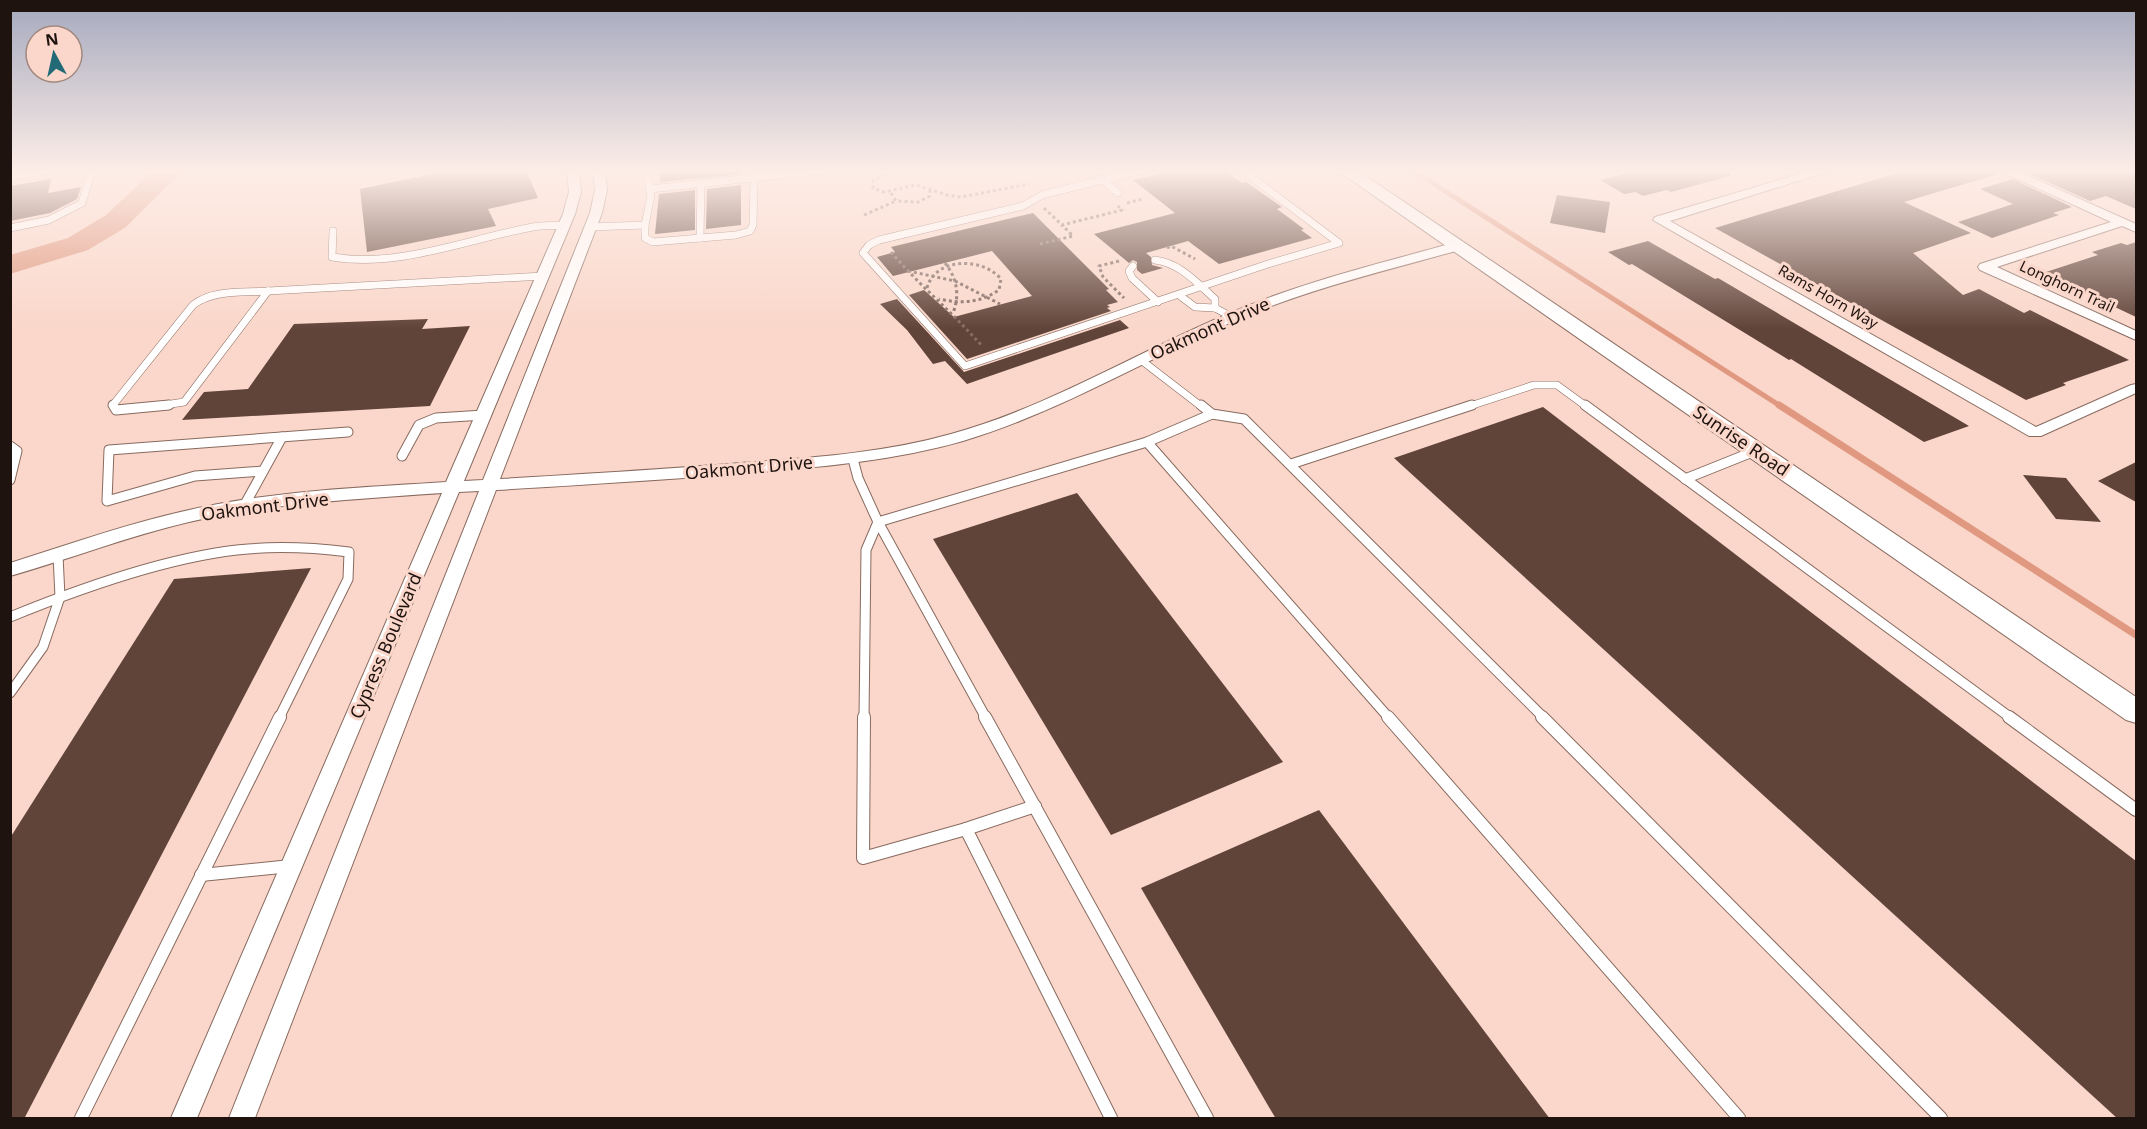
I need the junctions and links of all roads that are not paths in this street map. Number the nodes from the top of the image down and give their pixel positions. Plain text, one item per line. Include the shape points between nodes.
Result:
1 (36, 223) edge
2 (592, 223) edge
3 (700, 223) edge
4 (753, 223) edge
5 (952, 223) edge
6 (1312, 223) edge
7 (1423, 223) edge
8 (1664, 223) edge
9 (2121, 223) edge
10 (565, 225) joint
11 (645, 225) joint
12 (590, 227) junction
13 (10, 228) edge
14 (333, 231) dead end
15 (700, 238) junction
16 (1458, 246) junction
17 (1155, 260) dead end
18 (1133, 266) dead end
19 (543, 276) junction
20 (1202, 287) junction
21 (268, 291) junction
22 (1179, 295) junction
23 (1158, 302) junction
24 (1215, 308) junction
25 (1232, 316) junction
26 (2136, 336) edge
27 (1141, 360) junction
28 (2136, 388) edge
29 (1212, 414) junction
30 (484, 415) junction
31 (348, 432) dead end
32 (282, 437) junction
33 (1147, 442) junction
34 (10, 446) edge
35 (1756, 451) junction
36 (402, 456) dead end
37 (853, 459) junction
38 (1291, 464) junction
39 (263, 471) junction
40 (1685, 479) junction
41 (10, 480) edge
42 (490, 486) junction
43 (453, 488) junction
44 (244, 506) junction
45 (878, 522) junction
46 (58, 555) junction
47 (10, 570) edge
48 (60, 597) junction
49 (10, 617) edge
50 (10, 693) edge
51 (2136, 712) edge
52 (1035, 806) junction
53 (2136, 810) edge
54 (966, 829) junction
55 (292, 866) junction
56 (201, 875) junction
57 (81, 1119) edge
58 (184, 1119) edge
59 (242, 1119) edge
60 (1111, 1119) edge
61 (1207, 1119) edge
62 (1739, 1119) edge
63 (1941, 1119) edge

1 - 13 lane
2 - 12 street, Cypress Boulevard
3 - 15 lane
4 - 15 lane via 750,231
5 - 23 lane via 879,240 863,253 965,366
6 - 20 lane via 1339,243
7 - 16 main road, Sunrise Road
8 - 28 street, Rams Horn Way via 2035,433
9 - 26 street, Longhorn Trail via 1985,267
10 - 14 lane via 531,227 397,257 349,261 332,257
10 - 19 street, Cypress Boulevard
11 - 12 lane
11 - 15 lane via 645,238 653,242
12 - 42 street, Cypress Boulevard
16 - 25 street, Oakmont Drive via 1301,291
16 - 35 main road, Sunrise Road
17 - 20 lane via 1173,264
18 - 23 lane via 1132,278
19 - 21 lane
19 - 30 street, Cypress Boulevard
20 - 22 lane
20 - 24 lane via 1215,299
21 - 21 lane via 216,294 193,305 113,405 116,410 184,402
22 - 23 lane
22 - 24 lane via 1195,307
24 - 25 lane
25 - 27 street, Oakmont Drive
27 - 29 lane
27 - 37 street, Oakmont Drive via 1013,419 916,449
29 - 33 lane
29 - 38 lane via 1244,419
30 - 36 lane via 436,418 419,425
30 - 43 street, Cypress Boulevard
31 - 32 lane
32 - 39 lane
32 - 39 lane via 109,450 107,501 195,476
33 - 45 lane
33 - 62 lane
34 - 41 lane via 17,451
35 - 40 lane
35 - 51 main road, Sunrise Road
37 - 42 street, Oakmont Drive
37 - 45 lane
38 - 40 lane via 1534,385 1557,386
38 - 63 lane
39 - 44 lane
40 - 53 lane
42 - 43 street, Oakmont Drive
42 - 59 street, Cypress Boulevard
43 - 44 street, Oakmont Drive
43 - 55 street, Cypress Boulevard
44 - 46 street, Oakmont Drive via 165,522
45 - 52 lane
45 - 54 lane via 866,550 863,858
46 - 47 street, Oakmont Drive
46 - 48 lane
48 - 49 lane
48 - 50 lane via 43,646
48 - 56 lane via 187,558 248,549 349,552 348,579
52 - 54 lane
52 - 61 lane
54 - 60 lane
55 - 56 lane
55 - 58 street, Cypress Boulevard
56 - 57 lane

